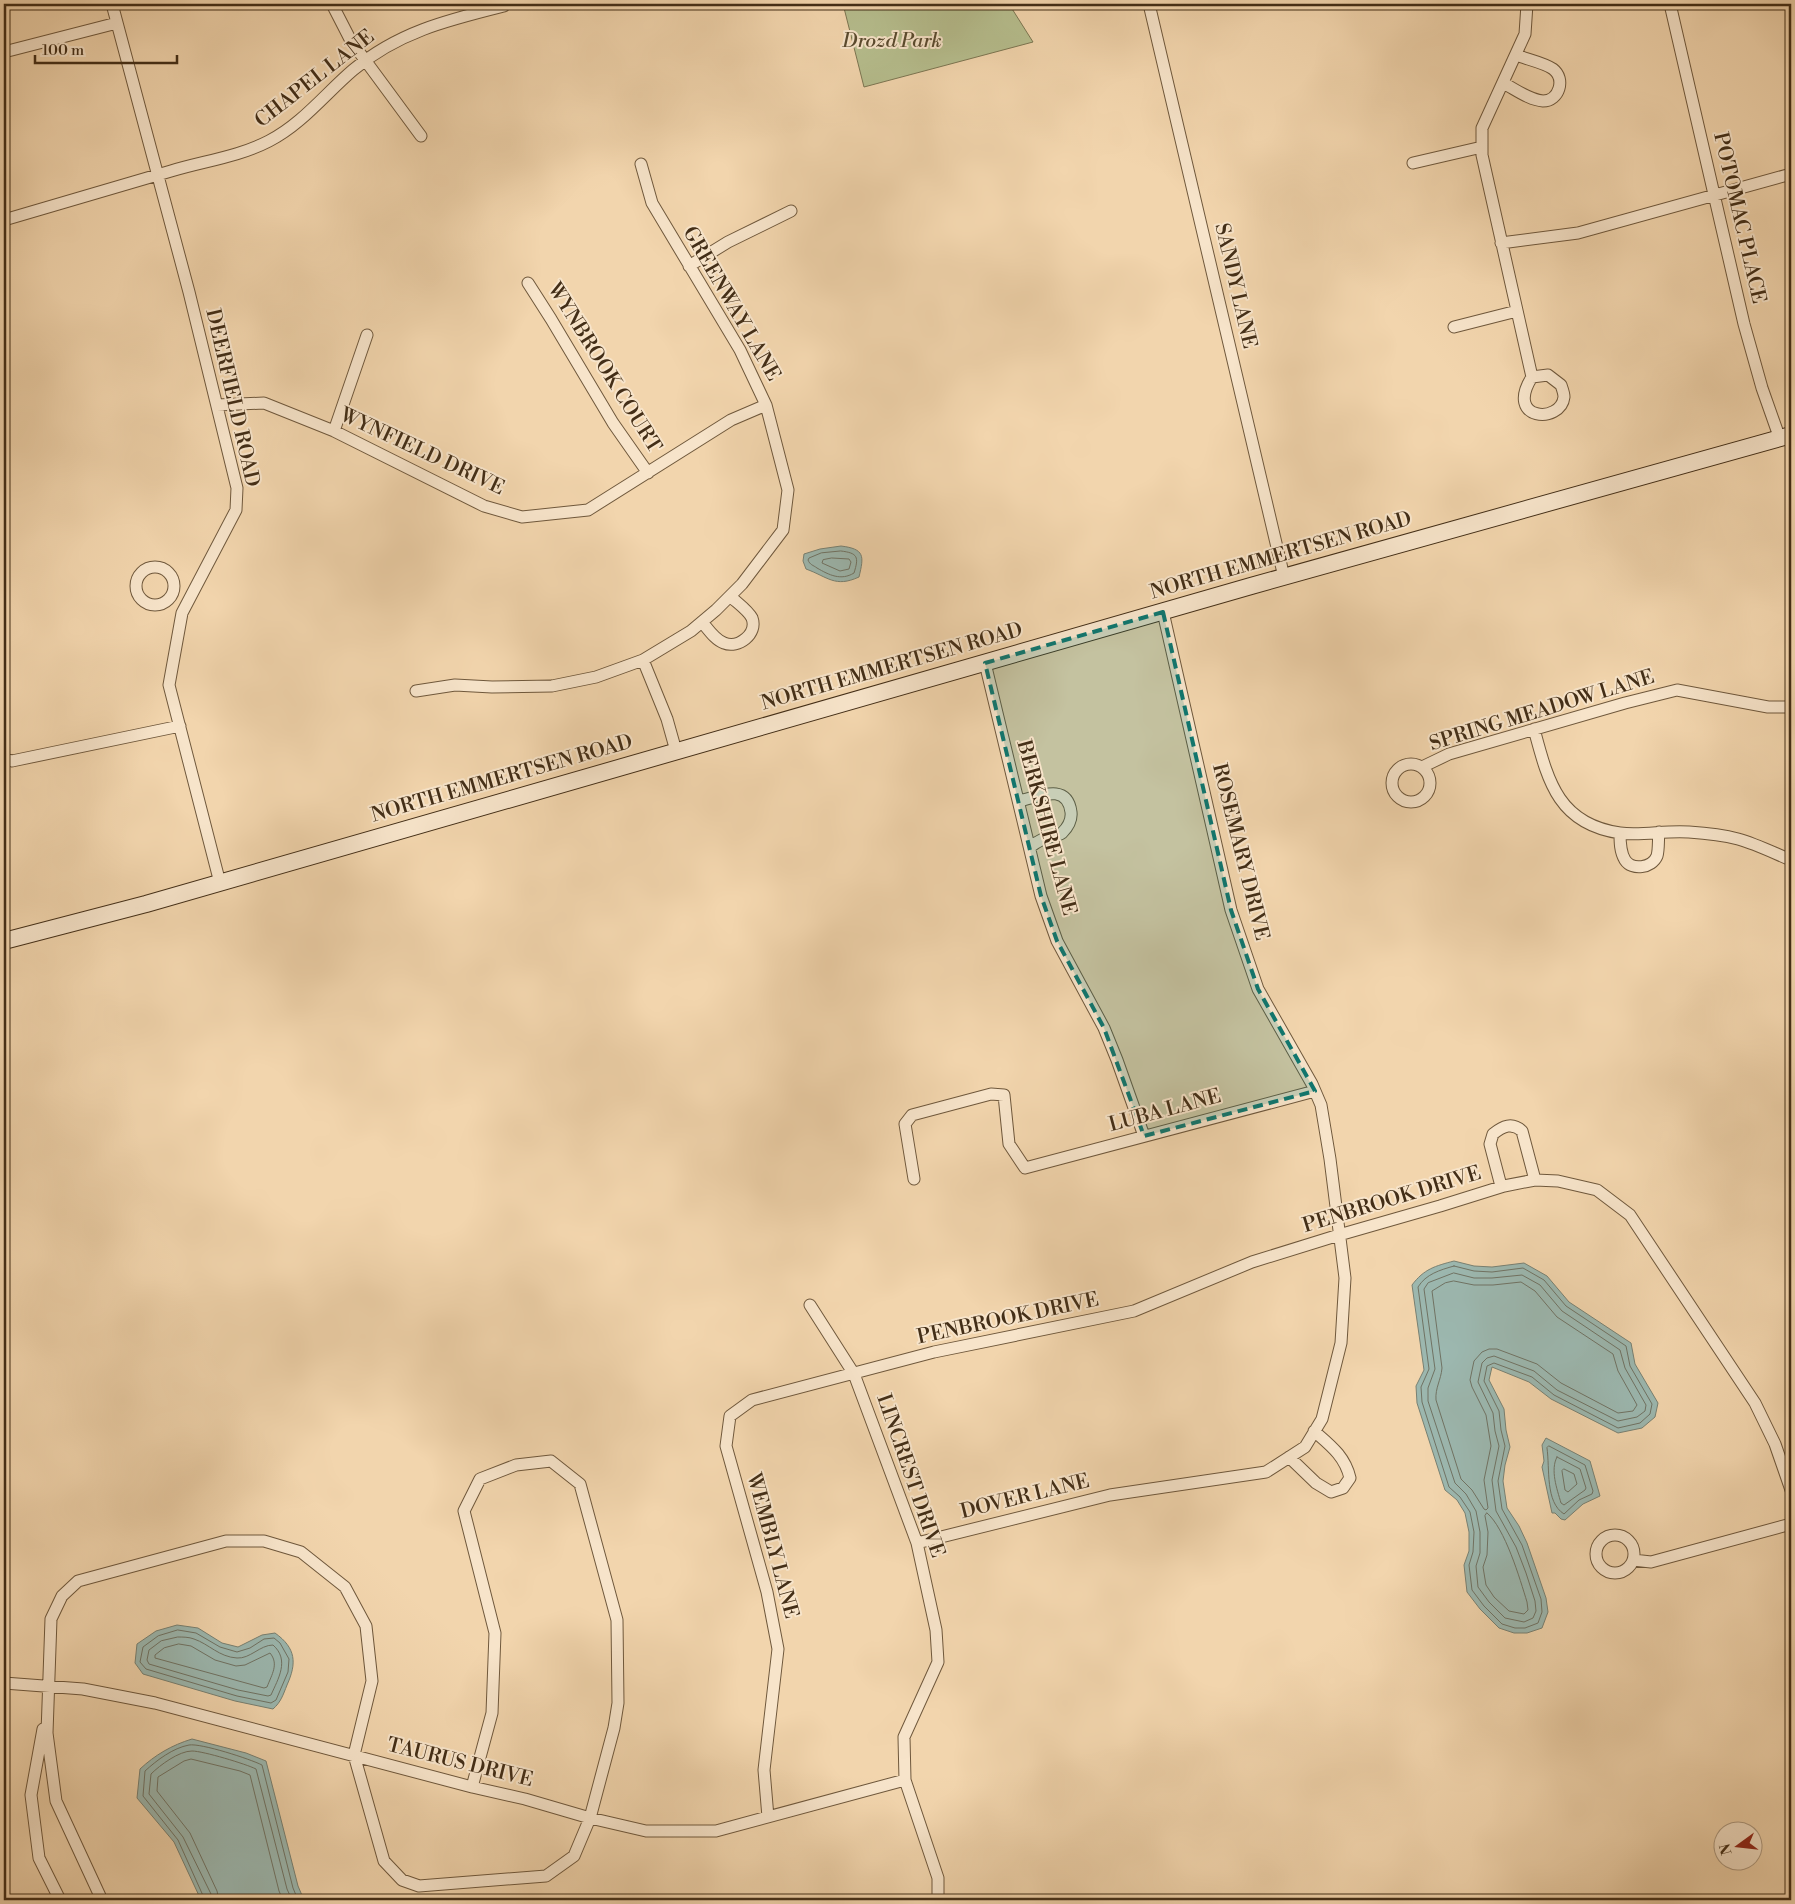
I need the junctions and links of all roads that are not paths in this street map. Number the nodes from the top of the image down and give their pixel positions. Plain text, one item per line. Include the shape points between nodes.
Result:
1 (112, 4) edge
2 (332, 4) edge
3 (1149, 4) edge
4 (1527, 4) edge
5 (1670, 4) edge
6 (504, 6) dead end
7 (117, 22) junction
8 (4, 52) edge
9 (1516, 55) junction
10 (365, 60) junction
11 (1503, 83) junction
12 (421, 136) dead end
13 (1482, 147) junction
14 (1414, 163) dead end
15 (641, 164) dead end
16 (1791, 174) edge
17 (157, 176) junction
18 (1715, 196) junction
19 (791, 210) dead end
20 (4, 220) edge
21 (1501, 243) junction
22 (690, 266) junction
23 (528, 283) dead end
24 (1517, 311) junction
25 (1454, 327) dead end
26 (367, 335) dead end
27 (1532, 377) dead end
28 (217, 405) junction
29 (766, 406) junction
30 (334, 431) junction
31 (1786, 437) edge
32 (648, 473) junction
33 (1284, 577) junction
34 (171, 596) dead end
35 (730, 596) junction
36 (187, 603) junction
37 (1163, 612) junction
38 (702, 622) junction
39 (643, 660) junction
40 (985, 663) junction
41 (416, 691) dead end
42 (1791, 707) edge
43 (180, 726) junction
44 (1534, 729) junction
45 (676, 751) junction
46 (4, 759) edge
47 (1422, 766) dead end
48 (1019, 801) junction
49 (1659, 832) junction
50 (1620, 833) junction
51 (1030, 847) junction
52 (1791, 860) edge
53 (220, 883) junction
54 (4, 941) edge
55 (1315, 1091) junction
56 (1144, 1136) junction
57 (914, 1179) dead end
58 (1535, 1180) junction
59 (1502, 1186) junction
60 (1340, 1235) junction
61 (810, 1305) dead end
62 (854, 1374) junction
63 (1314, 1431) junction
64 (1289, 1457) junction
65 (1791, 1490) edge
66 (1142, 1491) joint
67 (1791, 1524) edge
68 (917, 1543) junction
69 (1633, 1560) dead end
70 (4, 1683) edge
71 (48, 1685) junction
72 (354, 1755) junction
73 (905, 1780) junction
74 (472, 1787) junction
75 (768, 1817) junction
76 (590, 1818) junction
77 (60, 1900) edge
78 (97, 1900) edge
79 (938, 1900) edge

1 - 7 street, DEERFIELD ROAD
2 - 10 street
3 - 33 street, SANDY LANE
4 - 9 street via 1525,34
5 - 18 street, POTOMAC PLACE
6 - 10 street, CHAPEL LANE via 422,28
7 - 8 street
7 - 17 street, DEERFIELD ROAD
9 - 11 street
9 - 11 street via 1553,69 1558,76 1558,93 1544,101 1533,99
10 - 12 street
10 - 17 street, CHAPEL LANE via 297,122 271,140 243,152
11 - 13 street via 1482,128
13 - 14 street
13 - 21 street
15 - 22 street, GREENWAY LANE via 652,203
16 - 18 street
17 - 20 street, CHAPEL LANE
17 - 28 street, DEERFIELD ROAD
18 - 21 street via 1578,233
18 - 31 street, POTOMAC PLACE via 1762,388
19 - 22 street via 728,242
21 - 24 street
22 - 29 street, GREENWAY LANE via 740,350
23 - 32 street, WYNBROOK COURT via 613,423
24 - 25 street
24 - 27 street
26 - 30 street
28 - 30 street, WYNFIELD DRIVE via 264,403
28 - 36 street, DEERFIELD ROAD via 237,488 236,510
29 - 32 street, WYNFIELD DRIVE via 731,420
29 - 35 street, GREENWAY LANE via 788,496 782,530
30 - 32 street, WYNFIELD DRIVE via 484,506 522,517 588,510
31 - 33 street, NORTH EMMERTSEN ROAD
33 - 37 street, NORTH EMMERTSEN ROAD
34 - 36 street
35 - 38 street
35 - 38 street via 752,618 753,628 748,637 740,644 730,645 722,642
36 - 43 street, DEERFIELD ROAD via 182,613 169,685
37 - 40 street, NORTH EMMERTSEN ROAD
37 - 55 street, ROSEMARY DRIVE via 1231,910 1258,989
38 - 39 street
39 - 41 street via 596,677 552,686 455,685
39 - 45 street
40 - 45 street, NORTH EMMERTSEN ROAD
40 - 48 street, BERKSHIRE LANE
42 - 44 street, SPRING MEADOW LANE via 1768,707 1677,690
43 - 46 street via 12,761
43 - 53 street, DEERFIELD ROAD
44 - 47 street, SPRING MEADOW LANE via 1449,754
44 - 50 street via 1544,767 1556,794 1573,814 1594,826
45 - 53 street, NORTH EMMERTSEN ROAD
48 - 51 street, BERKSHIRE LANE
48 - 51 street via 1057,793 1065,798 1071,811 1069,825 1060,834
49 - 50 street
49 - 50 street via 1657,854 1650,865 1643,867 1626,863
49 - 52 street via 1688,832 1738,839
51 - 56 street, BERKSHIRE LANE via 1041,896 1057,941 1104,1028
53 - 54 street, NORTH EMMERTSEN ROAD
55 - 56 street, LUBA LANE
55 - 60 street, ROSEMARY DRIVE via 1321,1105
56 - 57 street, LUBA LANE via 1025,1168 1009,1144 1004,1095 991,1094 912,1115 905,1124
58 - 59 street, PENBROOK DRIVE
58 - 59 street via 1522,1131 1513,1125 1505,1126 1493,1134 1490,1144
58 - 65 street, PENBROOK DRIVE via 1597,1190 1630,1215 1755,1403 1775,1444
59 - 60 street, PENBROOK DRIVE
60 - 62 street, PENBROOK DRIVE via 1252,1262 1134,1311 934,1352
60 - 63 street, ROSEMARY DRIVE via 1345,1278 1341,1343 1322,1419
61 - 62 street, LINCREST DRIVE
62 - 68 street, LINCREST DRIVE
62 - 75 street, WEMBLY LANE via 752,1400 730,1416 726,1446 767,1592 778,1649 764,1770
63 - 64 street, ROSEMARY DRIVE via 1305,1447
63 - 64 street via 1347,1465 1350,1478 1343,1488 1331,1492 1316,1483
64 - 66 street, ROSEMARY DRIVE via 1266,1472
66 - 68 street, DOVER LANE via 1110,1495
67 - 69 street via 1651,1562
68 - 73 street, LINCREST DRIVE via 936,1630 938,1662 904,1737
70 - 71 street, TAURUS DRIVE
71 - 72 street, TAURUS DRIVE via 155,1703
71 - 72 street via 51,1619 62,1596 78,1581 226,1541 264,1541 301,1552 345,1587 366,1626 372,1681
71 - 77 street via 31,1795 39,1858
71 - 78 street via 47,1733 56,1801 100,1896
72 - 74 street, TAURUS DRIVE
72 - 76 street via 384,1862 402,1880 420,1886 546,1876 574,1856
73 - 75 street, TAURUS DRIVE
73 - 79 street, LINCREST DRIVE via 938,1878
74 - 76 street, TAURUS DRIVE
74 - 76 street via 492,1713 495,1633 464,1511 480,1478 516,1465 552,1461 580,1484 617,1620 618,1703
75 - 76 street, TAURUS DRIVE via 716,1831 646,1831

